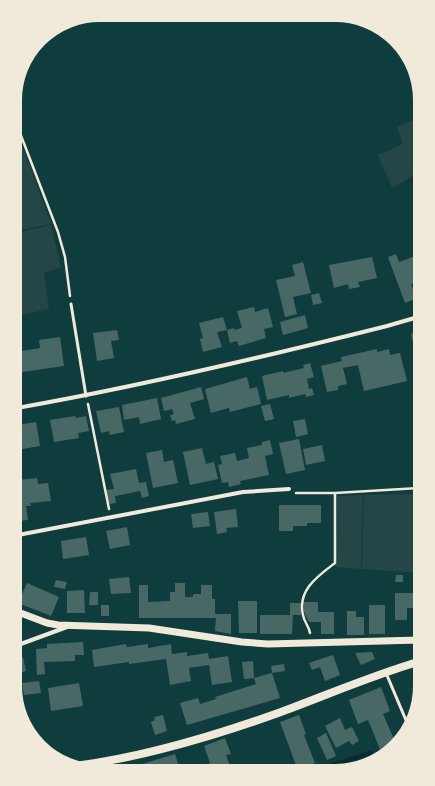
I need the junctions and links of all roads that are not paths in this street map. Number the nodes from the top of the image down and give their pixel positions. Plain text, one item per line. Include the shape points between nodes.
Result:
1 (71, 304) road end
2 (414, 318) edge
3 (86, 396) junction
4 (21, 407) edge
5 (289, 489) road end
6 (21, 535) edge
7 (21, 613) edge
8 (72, 626) junction
9 (414, 640) edge
10 (21, 644) edge
11 (414, 663) edge
12 (386, 673) junction
13 (406, 720) edge
14 (88, 764) edge

1 - 3 lane
2 - 3 street via 255,359
3 - 4 street
5 - 6 street via 243,492
7 - 8 street via 47,623
8 - 9 street via 148,628 256,644
8 - 10 street
11 - 12 main road
12 - 13 lane
12 - 14 main road via 201,738

